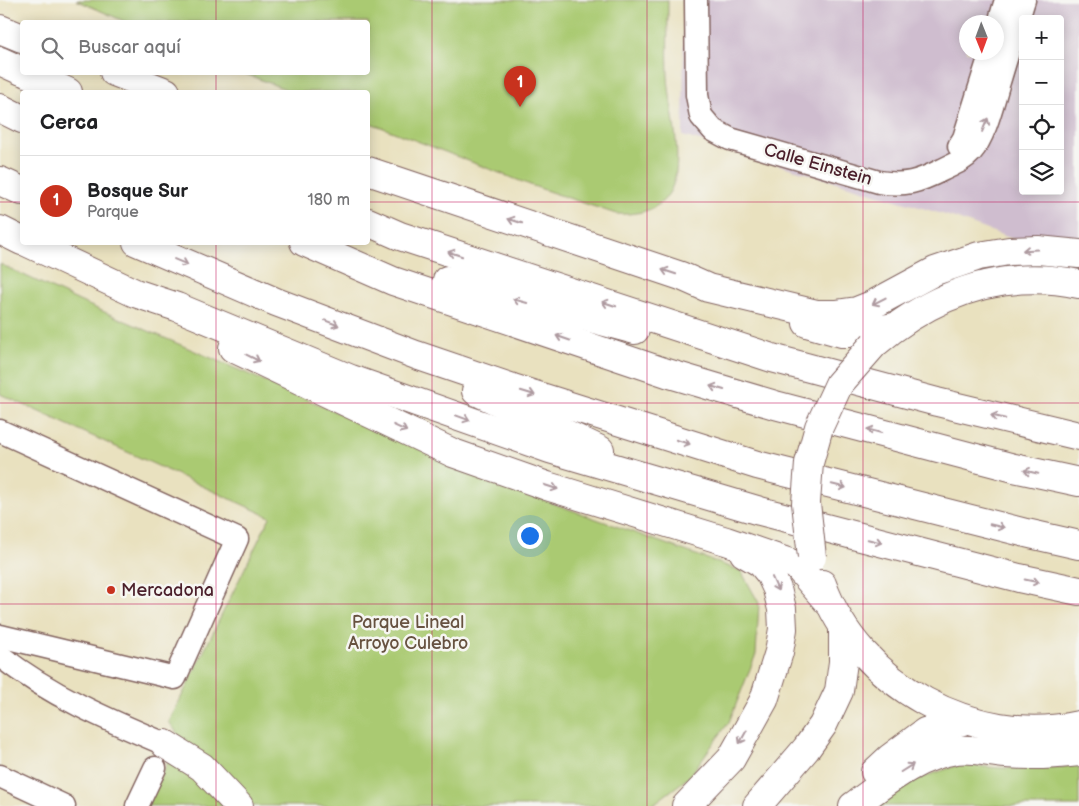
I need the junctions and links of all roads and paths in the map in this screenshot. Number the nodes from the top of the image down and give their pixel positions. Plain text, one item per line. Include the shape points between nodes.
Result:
1 (696, 0) edge
2 (1006, 0) edge
3 (1024, 0) edge
4 (1001, 15) edge
5 (0, 29) edge
6 (20, 37) edge
7 (988, 60) edge
8 (0, 61) edge
9 (20, 70) edge
10 (31, 75) edge
11 (122, 75) edge
12 (64, 90) edge
13 (161, 90) edge
14 (0, 108) edge
15 (20, 118) edge
16 (941, 171) junction
17 (370, 172) edge
18 (0, 180) edge
19 (20, 190) edge
20 (370, 223) edge
21 (0, 230) edge
22 (20, 240) edge
23 (32, 245) edge
24 (144, 245) edge
25 (311, 245) edge
26 (316, 245) edge
27 (1079, 254) edge
28 (1079, 284) edge
29 (708, 288) junction
30 (135, 293) junction
31 (884, 336) junction
32 (416, 355) junction
33 (772, 358) junction
34 (0, 430) edge
35 (1079, 436) edge
36 (1079, 482) edge
37 (760, 511) junction
38 (726, 542) junction
39 (1079, 545) edge
40 (1079, 591) edge
41 (828, 602) junction
42 (843, 628) junction
43 (0, 636) edge
44 (0, 656) edge
45 (966, 720) junction
46 (1079, 724) edge
47 (1079, 752) edge
48 (160, 756) junction
49 (0, 776) edge
50 (64, 806) edge
51 (137, 806) edge
52 (239, 806) edge
53 (686, 806) edge
54 (757, 806) edge
55 (840, 806) edge
56 (853, 806) edge

1 - 16 street, Calle Einstein via 697,95 701,116 713,130 730,139 879,182 916,182
2 - 4 street
16 -> 3 street, Calle Einstein via 961,160 977,143 990,113
5 - 6 highway
7 - 16 street via 964,138
8 - 9 highway
10 - 12 highway
11 - 13 highway
14 - 15 highway
29 -> 17 highway via 681,276
18 - 19 highway
33 -> 20 highway via 400,236
21 - 22 highway
23 - 30 highway
24 -> 32 highway via 276,302
36 -> 25 highway via 1014,468 667,374 394,281
33 -> 26 highway via 662,338 474,289 373,257
27 -> 29 highway via 1009,251 972,258 934,270 872,305 836,314 817,314
28 - 31 highway via 1031,279 977,286 913,314
29 - 31 highway via 834,331
30 -> 37 highway via 177,306 351,379 550,450
30 -> 38 highway via 158,312 453,453
31 - 41 highway, bridge via 840,384 819,427 810,463 806,503 812,557
32 - 37 highway via 442,375 608,454
32 -> 39 highway via 757,465
35 -> 33 highway
34 - 43 street via 236,539 175,678
37 -> 40 highway
38 - 41 highway via 796,565
38 -> 53 highway via 761,563 770,574 778,589 783,629 764,700 731,759
41 - 42 highway
42 - 45 highway via 876,667 911,694
42 - 54 highway via 839,690 823,724
44 - 48 street via 22,673
45 - 46 highway via 1012,729 1060,729
45 - 55 highway via 925,732 890,758
56 -> 47 highway via 914,764 943,753 972,750 1041,756
48 - 51 street
48 - 52 highway via 202,767
49 - 50 street

